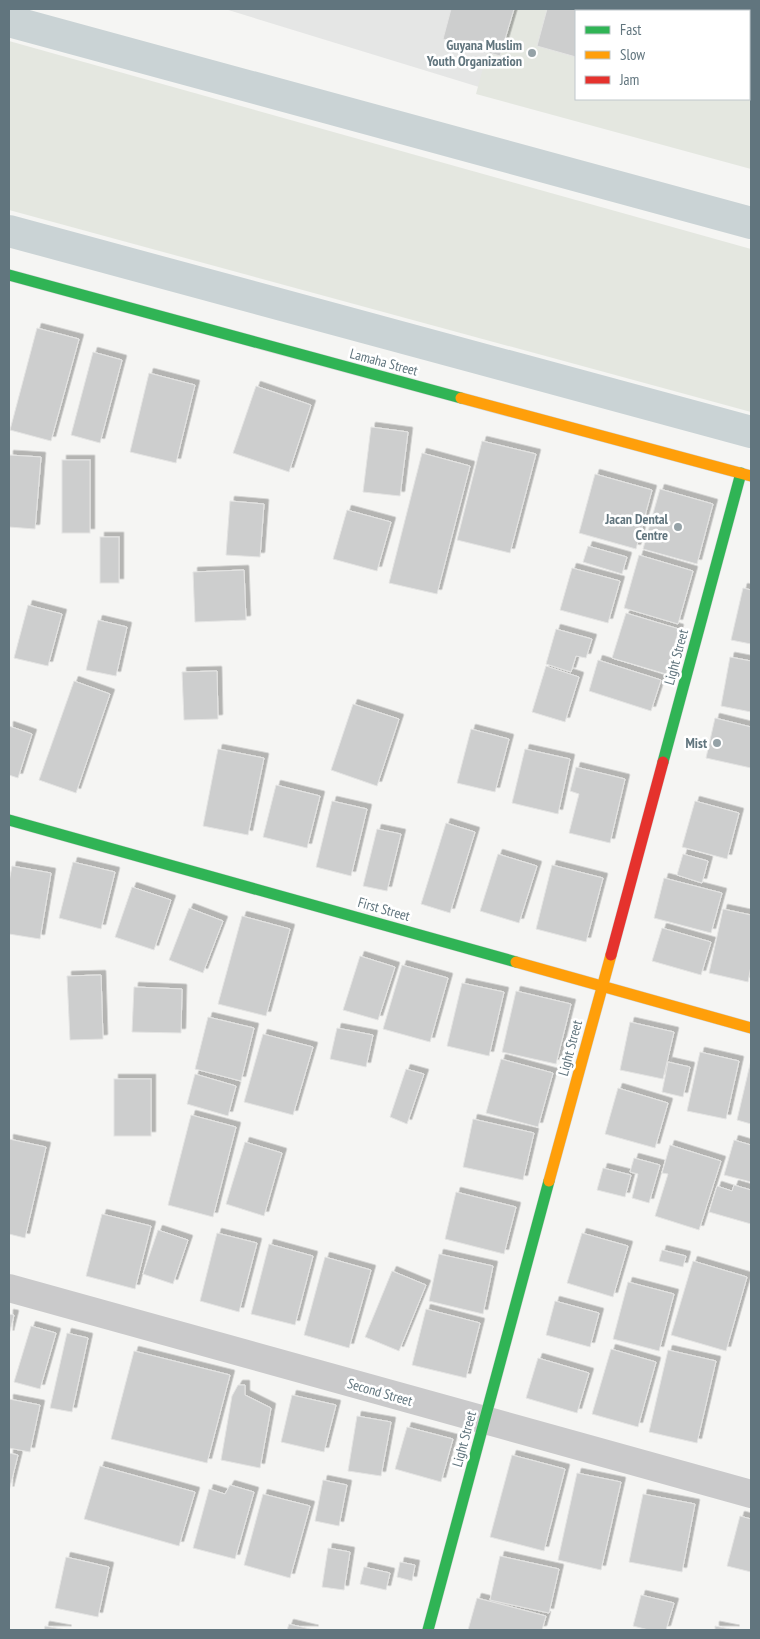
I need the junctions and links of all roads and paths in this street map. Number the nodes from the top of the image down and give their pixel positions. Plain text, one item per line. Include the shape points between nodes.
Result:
1 (9, 275) edge
2 (746, 474) edge
3 (9, 820) edge
4 (602, 986) junction
5 (751, 1028) edge
6 (9, 1288) edge
7 (485, 1419) junction
8 (751, 1494) edge
9 (428, 1630) edge

1 - 2 street, Lamaha Street
2 - 4 street, Light Street
3 - 4 street, First Street
4 - 5 street, First Street
4 - 7 street, Light Street
6 - 7 street, Second Street
7 - 8 street, Second Street
7 - 9 street, Light Street

